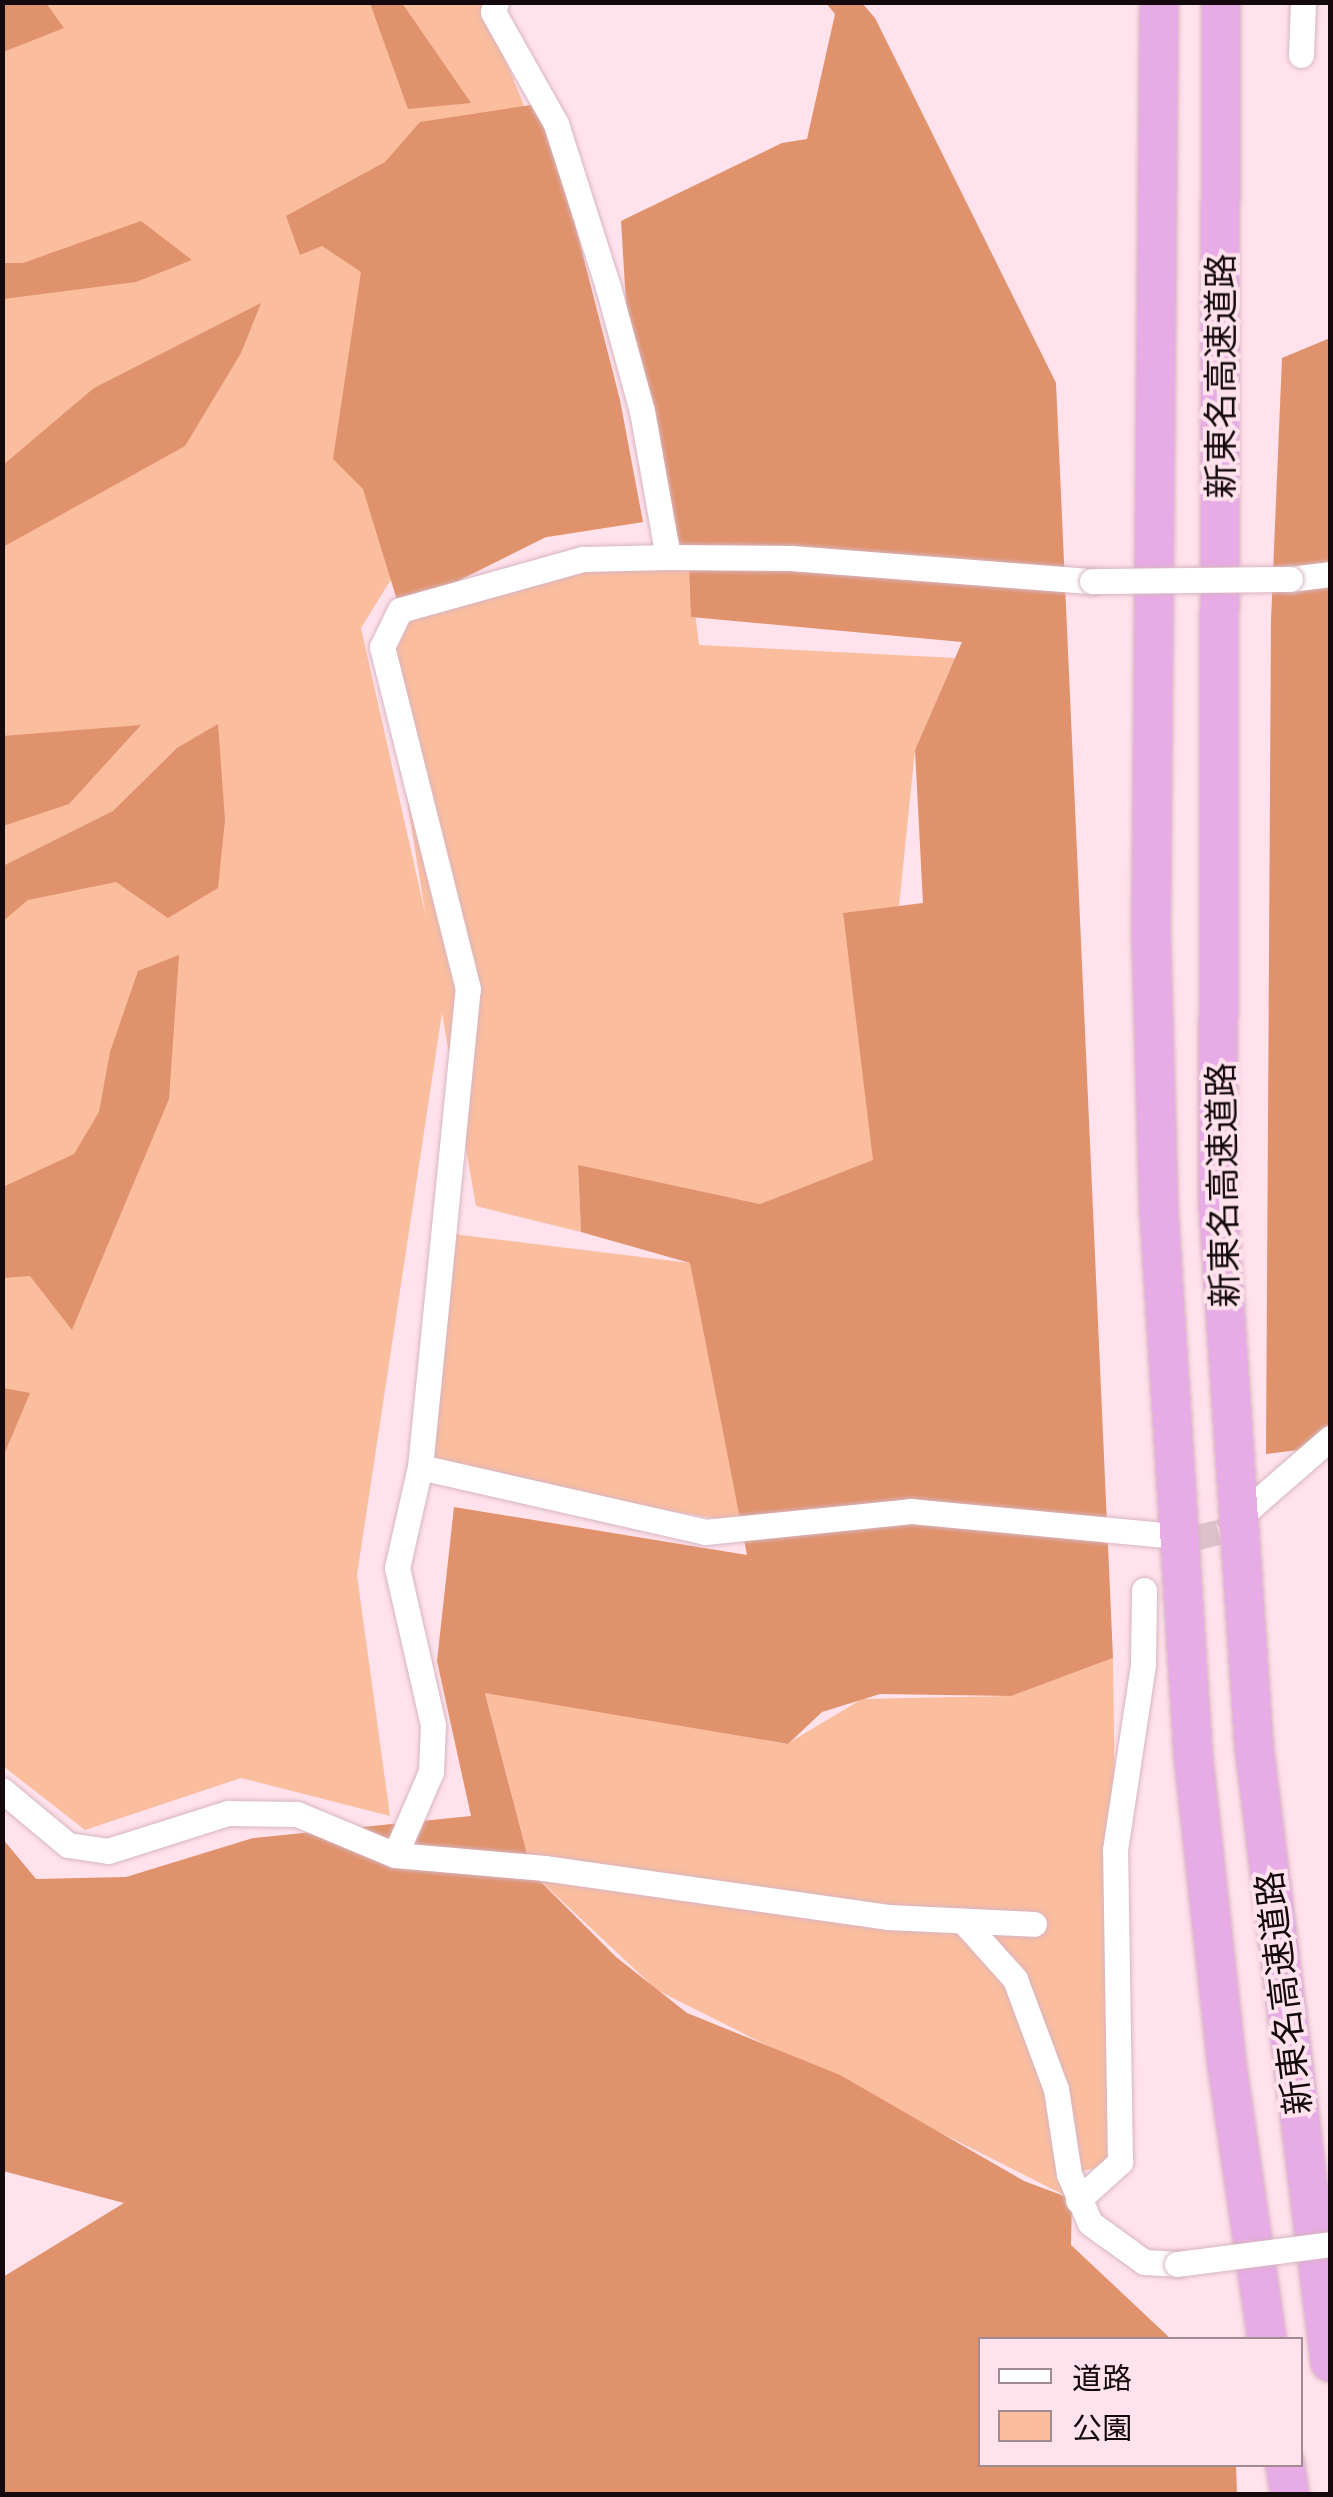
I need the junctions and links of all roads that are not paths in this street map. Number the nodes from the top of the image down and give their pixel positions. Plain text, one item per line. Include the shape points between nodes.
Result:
1 (496, 2) edge
2 (1159, 2) edge
3 (1221, 2) edge
4 (1303, 2) edge
5 (1302, 55) dead end
6 (668, 557) junction
7 (1330, 574) edge
8 (1330, 1438) edge
9 (420, 1466) junction
10 (1245, 1512) tunnel mouth
11 (1164, 1535) tunnel mouth
12 (1144, 1590) dead end
13 (2, 1790) edge
14 (396, 1856) junction
15 (963, 1920) junction
16 (1034, 1924) dead end
17 (1078, 2200) junction
18 (1330, 2244) edge
19 (1267, 2337) edge
20 (1330, 2362) edge

1 - 6 street via 493,12 556,124 608,287 642,411
2 - 19 highway, 新東名高速道路 via 1150,931 1158,1212 1193,1753 1227,2065
3 - 20 highway, 新東名高速道路 via 1218,1203 1254,1746
4 - 5 street
6 - 7 street, bridge via 791,558 1092,582
6 - 9 street via 583,559 400,610 382,647 468,989
8 - 10 street
9 - 11 street via 705,1532 912,1511
9 - 14 street via 397,1568 434,1725 432,1756
12 - 17 street via 1143,1664 1115,1850 1120,2162
13 - 14 street via 68,1845 108,1852 228,1813 297,1814
14 - 15 street
15 - 16 street
15 - 17 street via 1015,1980 1056,2089
17 - 18 street, bridge via 1116,2248 1144,2262 1176,2264

